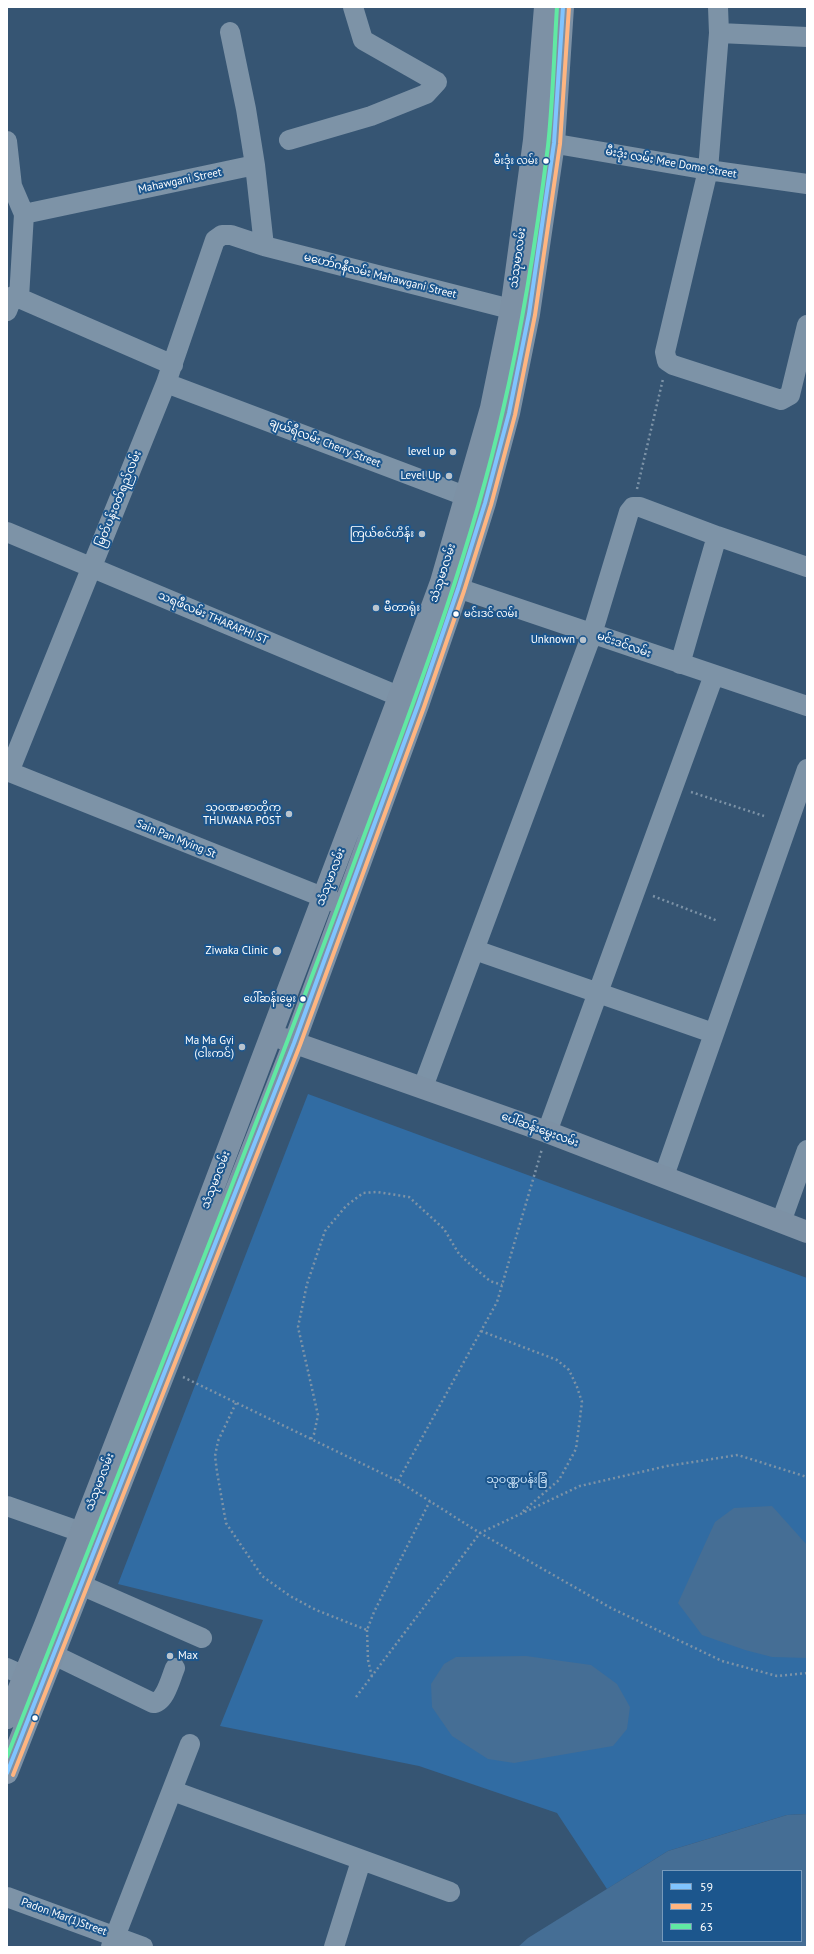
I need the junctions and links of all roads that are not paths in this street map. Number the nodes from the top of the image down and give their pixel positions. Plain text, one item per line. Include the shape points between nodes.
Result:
1 (353, 7) edge
2 (545, 7) edge
3 (563, 7) edge
4 (718, 7) edge
5 (230, 32) dead end
6 (719, 33) junction
7 (807, 37) edge
8 (290, 140) dead end
9 (7, 141) edge
10 (544, 141) junction
11 (255, 165) junction
12 (708, 170) junction
13 (807, 184) edge
14 (24, 214) junction
15 (231, 236) joint
16 (264, 246) junction
17 (7, 275) edge
18 (13, 302) edge
19 (520, 312) junction
20 (807, 328) edge
21 (169, 374) junction
22 (476, 500) junction
23 (7, 532) edge
24 (717, 536) junction
25 (92, 567) junction
26 (807, 567) edge
27 (450, 586) junction
28 (592, 634) junction
29 (680, 664) junction
30 (714, 675) junction
31 (409, 701) junction
32 (807, 706) edge
33 (807, 769) edge
34 (8, 772) edge
35 (323, 898) junction
36 (345, 906) junction
37 (475, 950) junction
38 (598, 991) junction
39 (714, 1033) junction
40 (271, 1035) junction
41 (294, 1043) junction
42 (423, 1087) junction
43 (547, 1132) junction
44 (807, 1150) edge
45 (664, 1176) junction
46 (781, 1222) junction
47 (807, 1232) edge
48 (7, 1506) edge
49 (81, 1532) junction
50 (81, 1585) junction
51 (202, 1638) dead end
52 (54, 1655) junction
53 (175, 1668) dead end
54 (25, 1676) edge
55 (7, 1718) edge
56 (190, 1744) dead end
57 (7, 1773) edge
58 (172, 1791) junction
59 (361, 1861) junction
60 (450, 1892) dead end
61 (7, 1897) edge
62 (114, 1941) edge
63 (143, 1947) edge
64 (334, 1947) edge

1 - 8 street via 363,40 437,82 426,94 371,116
2 - 10 main road, သံသုမာလမ်း
3 - 10 main road, သံသုမာလမ်း
4 - 6 street
5 - 11 street
6 - 7 street
6 - 12 street
9 - 14 street via 12,186
10 - 12 street, မီးဒုံး လမ်း Mee Dome Street
10 - 19 main road, သံသုမာလမ်း
11 - 14 street, Mahawgani Street
11 - 16 street
12 - 13 street, မီးဒုံး လမ်း Mee Dome Street
12 - 20 street via 665,352 667,361 781,400 790,396
14 - 18 street
15 - 16 street, မဟော်ဂနီလမ်း Mahawgani Street
15 - 21 street, မြတ်ပန်းဝတ်ရည်လမ်း via 222,235 215,240
16 - 19 street, မဟော်ဂနီလမ်း Mahawgani Street
17 - 18 street
18 - 21 street, ချယ်ရီလမ်း Cherry Street
19 - 22 main road, သံသုမာလမ်း via 491,408
21 - 22 street, ချယ်ရီလမ်း Cherry Street
21 - 25 street, မြတ်ပန်းဝတ်ရည်လမ်း
22 - 27 main road, သံသုမာလမ်း
23 - 25 street, သရဖီလမ်း THARAPHI ST
24 - 26 street
24 - 28 street via 640,507 633,507 629,512
24 - 29 street
25 - 31 street, သရဖီလမ်း THARAPHI ST
25 - 34 street, မြတ်ပန်းဝတ်ရည်လမ်း
27 - 28 street, မင်းဒင်လမ်း
27 - 31 main road, သံသုမာလမ်း
28 - 29 street, မင်းဒင်လမ်း
28 - 37 street
29 - 30 street, မင်းဒင်လမ်း
30 - 32 street, မင်းဒင်လမ်း
30 - 38 street
31 - 35 main road, သံသုမာလမ်း
31 - 36 main road, သံသုမာလမ်း
33 - 39 street
34 - 35 street, Sain Pan Mying St
35 - 36 street, Sain Pan Mying St
35 - 40 main road, သံသုမာလမ်း
36 - 41 main road, သံသုမာလမ်း
37 - 38 street
37 - 42 street
38 - 39 street
38 - 43 street
39 - 45 street
40 - 41 main road, ပေါ်ဆန်းမွှေးလမ်း
40 - 49 main road, သံသုမာလမ်း
41 - 42 main road, ပေါ်ဆန်းမွှေးလမ်း
41 - 50 main road, သံသုမာလမ်း
42 - 43 main road, ပေါ်ဆန်းမွှေးလမ်း
43 - 45 main road, ပေါ်ဆန်းမွှေးလမ်း
44 - 46 street
45 - 46 main road, ပေါ်ဆန်းမွှေးလမ်း
46 - 47 main road, ပေါ်ဆန်းမွှေးလမ်း
48 - 49 street
49 - 54 main road, သံသုမာလမ်း
50 - 51 street
50 - 52 main road, သံသုမာလမ်း
52 - 53 street via 153,1703 162,1699
52 - 54 main road, သံသုမာလမ်း
54 - 55 main road, သံသုမာလမ်း
54 - 57 main road, သံသုမာလမ်း
56 - 58 street
58 - 59 street
58 - 62 street
59 - 60 street
59 - 64 street
61 - 62 street, Padon Mar(1)Street
62 - 63 street, Padon Mar(1)Street

